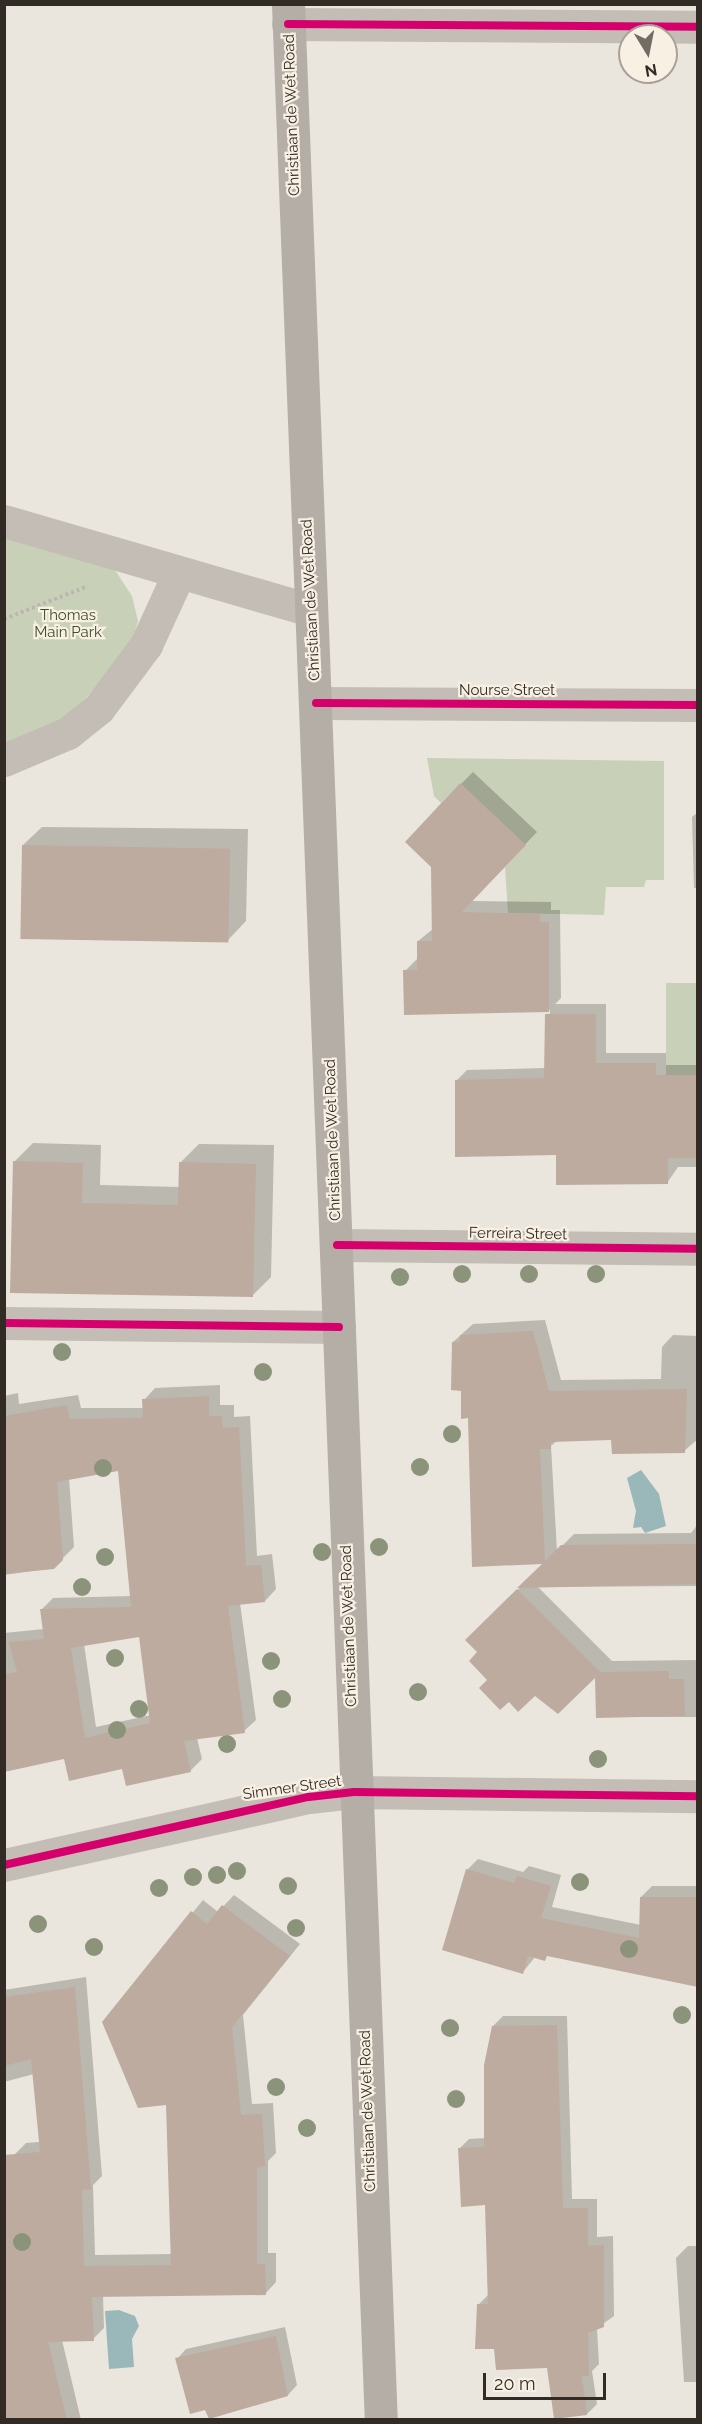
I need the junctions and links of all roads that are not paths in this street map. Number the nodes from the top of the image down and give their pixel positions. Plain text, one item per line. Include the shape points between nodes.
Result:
1 (288, 14) edge
2 (698, 27) edge
3 (4, 521) edge
4 (179, 573) junction
5 (310, 610) junction
6 (316, 703) junction
7 (698, 705) edge
8 (4, 760) edge
9 (337, 1245) junction
10 (698, 1249) edge
11 (4, 1323) edge
12 (339, 1327) junction
13 (354, 1792) junction
14 (698, 1796) edge
15 (4, 1866) edge
16 (381, 2420) edge

1 - 2 street
1 - 5 main road, Christiaan de Wet Road
3 - 4 street
4 - 5 street
4 - 8 street via 146,645 99,708 68,733
5 - 6 main road, Christiaan de Wet Road
6 - 7 street, Nourse Street
6 - 9 main road, Christiaan de Wet Road
9 - 10 street, Ferreira Street
9 - 12 main road, Christiaan de Wet Road
11 - 12 street
12 - 13 main road, Christiaan de Wet Road
13 - 14 street, Simmer Street
13 - 15 street, Simmer Street via 230,1811
13 - 16 main road, Christiaan de Wet Road

